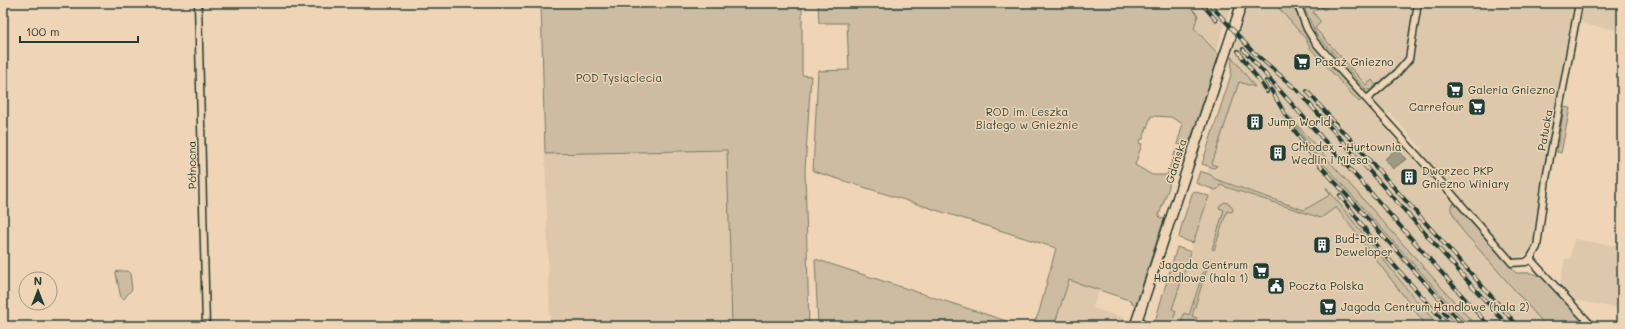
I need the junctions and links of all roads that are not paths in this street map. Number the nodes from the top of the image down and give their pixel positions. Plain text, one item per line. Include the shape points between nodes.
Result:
1 (198, 3) edge
2 (1242, 3) edge
3 (1297, 3) edge
4 (1418, 3) edge
5 (1579, 3) edge
6 (1367, 99) junction
7 (1530, 259) junction
8 (1135, 324) edge
9 (206, 326) edge
10 (1148, 326) edge
11 (1592, 326) edge

1 - 9 street, Północna
2 - 8 street, Gdańska
3 - 6 street via 1315,42
4 - 6 street via 1409,59
5 - 7 street, Pałucka via 1546,179 1537,247
6 - 7 street via 1512,263
7 - 11 street
8 - 10 street

